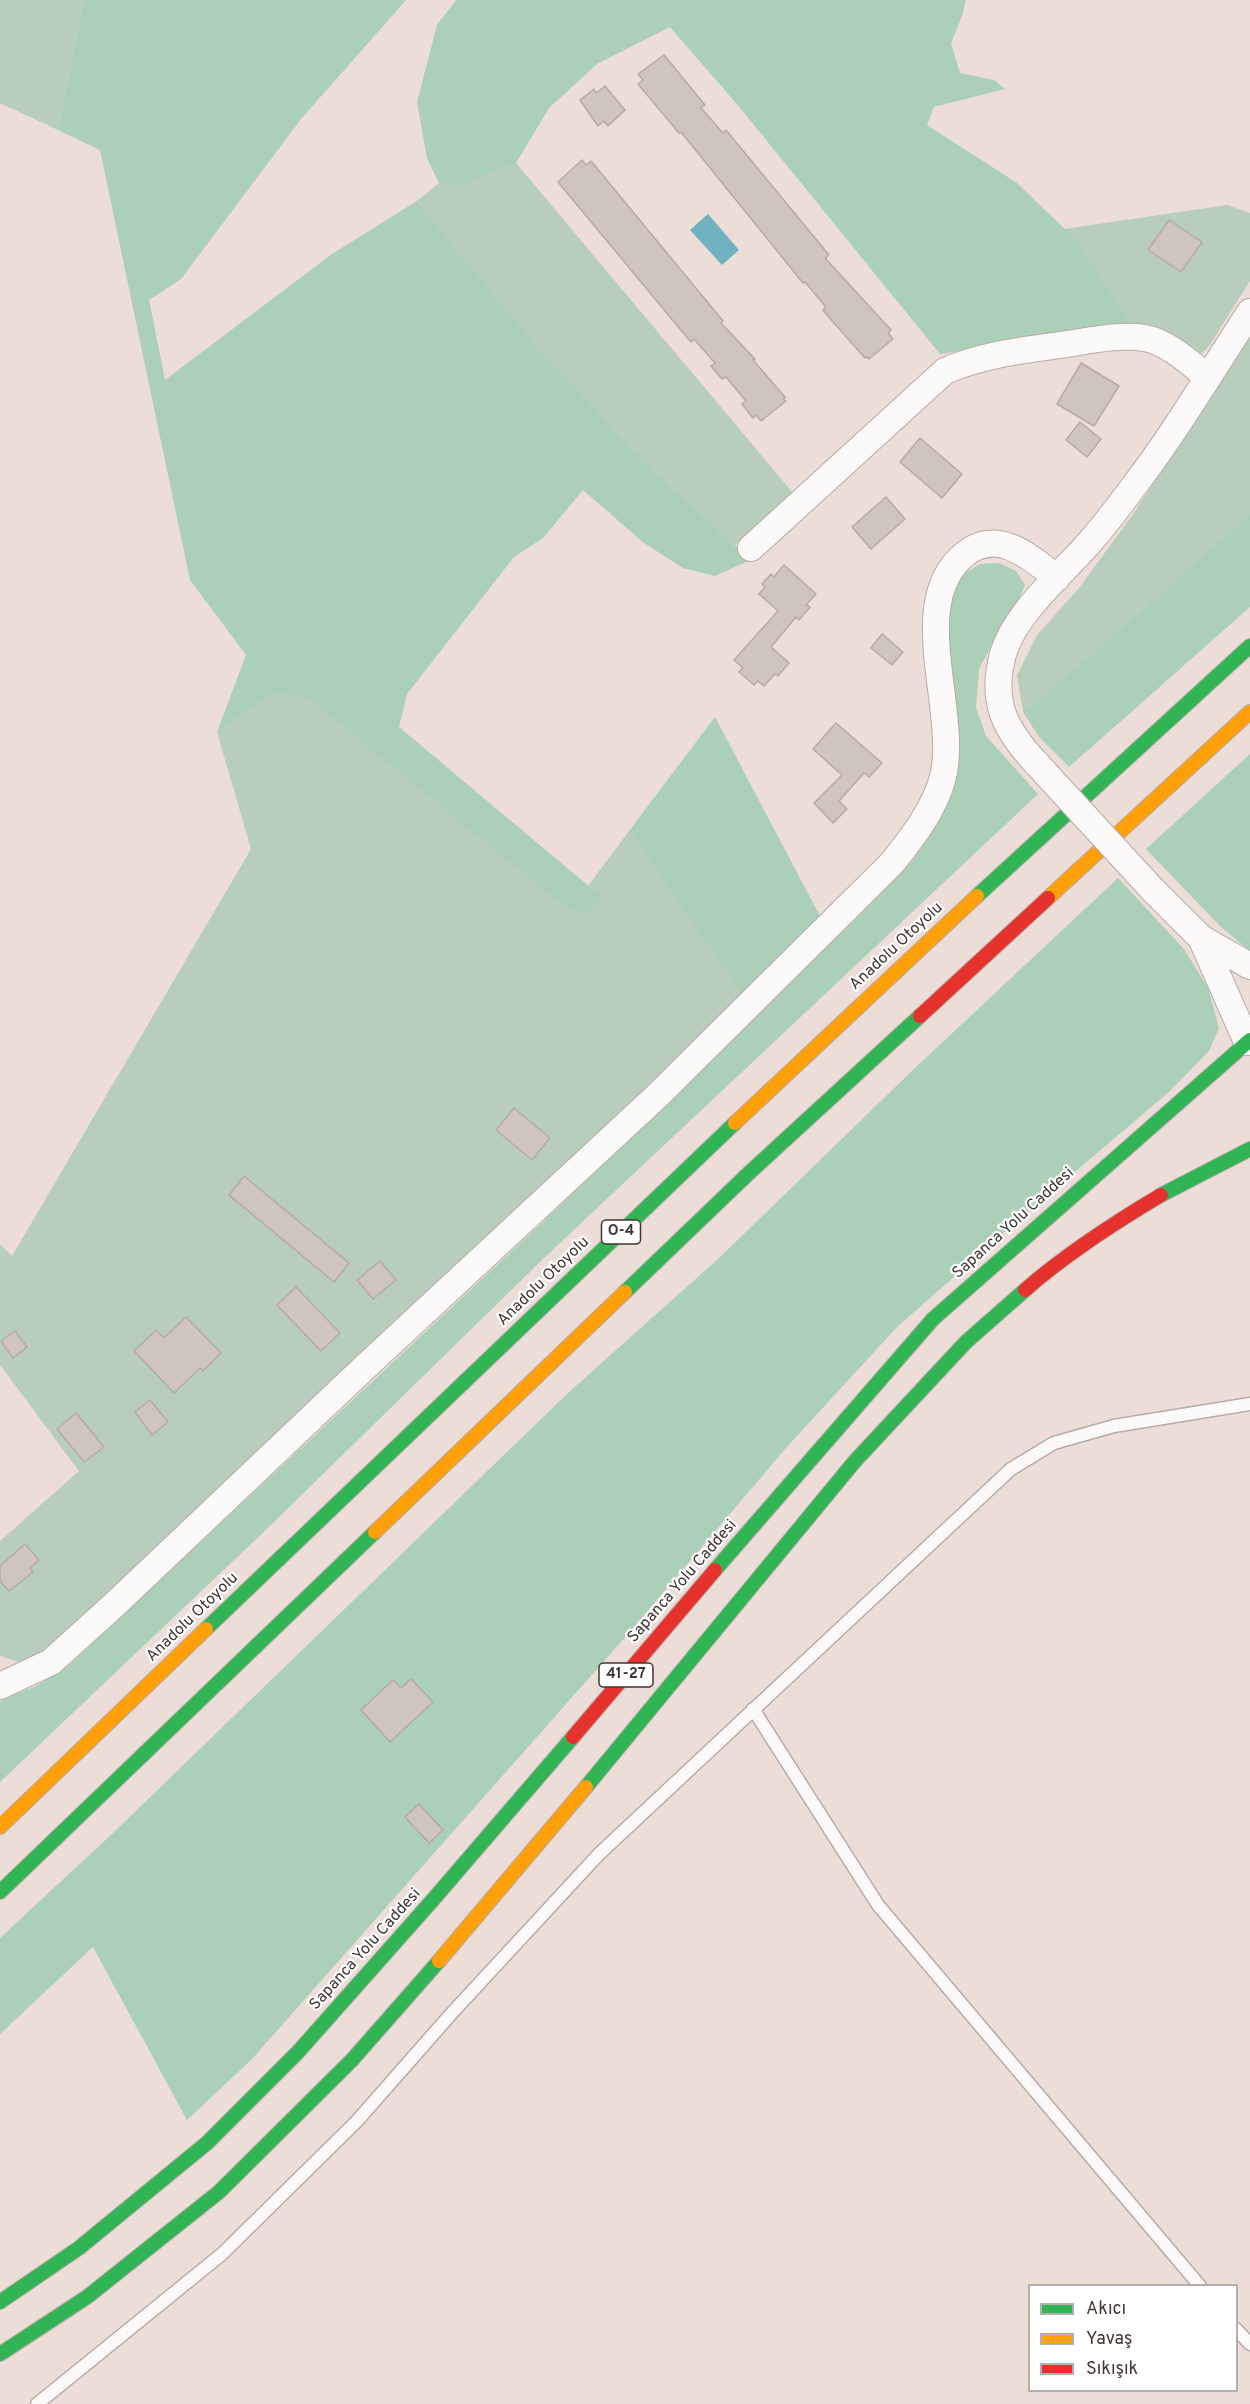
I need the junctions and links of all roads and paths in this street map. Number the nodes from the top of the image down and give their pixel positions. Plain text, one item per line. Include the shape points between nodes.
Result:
1 (1250, 312) edge
2 (1208, 378) junction
3 (751, 548) dead end
4 (1057, 578) junction
5 (1250, 646) edge
6 (1250, 712) edge
7 (1201, 938) junction
8 (1250, 966) edge
9 (1249, 1044) edge
10 (1250, 1149) edge
11 (1250, 1404) edge
12 (0, 1686) edge
13 (753, 1709) junction
14 (0, 1827) edge
15 (0, 1892) edge
16 (1198, 2284) edge
17 (0, 2301) edge
18 (1238, 2331) edge
19 (1250, 2344) edge
20 (0, 2354) edge
21 (37, 2404) edge

1 - 2 street
2 - 3 street via 1165,346 1146,339 1113,337 966,362 945,371
2 - 4 street via 1135,486
4 - 7 street, bridge via 1022,619 1004,652 998,686 1008,728 1020,746
4 - 12 street via 1018,549 996,543 968,551 957,561 944,580 935,617 946,740 943,777 913,837 892,862 657,1096 113,1606 51,1662
5 - 14 highway, Anadolu Otoyolu / O-4 via 951,919 592,1258
6 - 15 highway, O-4 via 749,1173
7 - 8 street
7 - 9 street
9 - 17 highway, Sapanca Yolu Caddesi / 41-27 via 933,1319 431,1902 273,2077 207,2143 80,2248
10 - 20 highway via 1129,1214 1048,1269 966,1342 855,1461 507,1882 352,2061 219,2192 87,2297
11 - 13 lane via 1114,1426 1053,1443 1011,1469
13 - 16 lane via 878,1905
13 - 21 lane via 599,1854 357,2121 222,2254
18 - 19 lane

